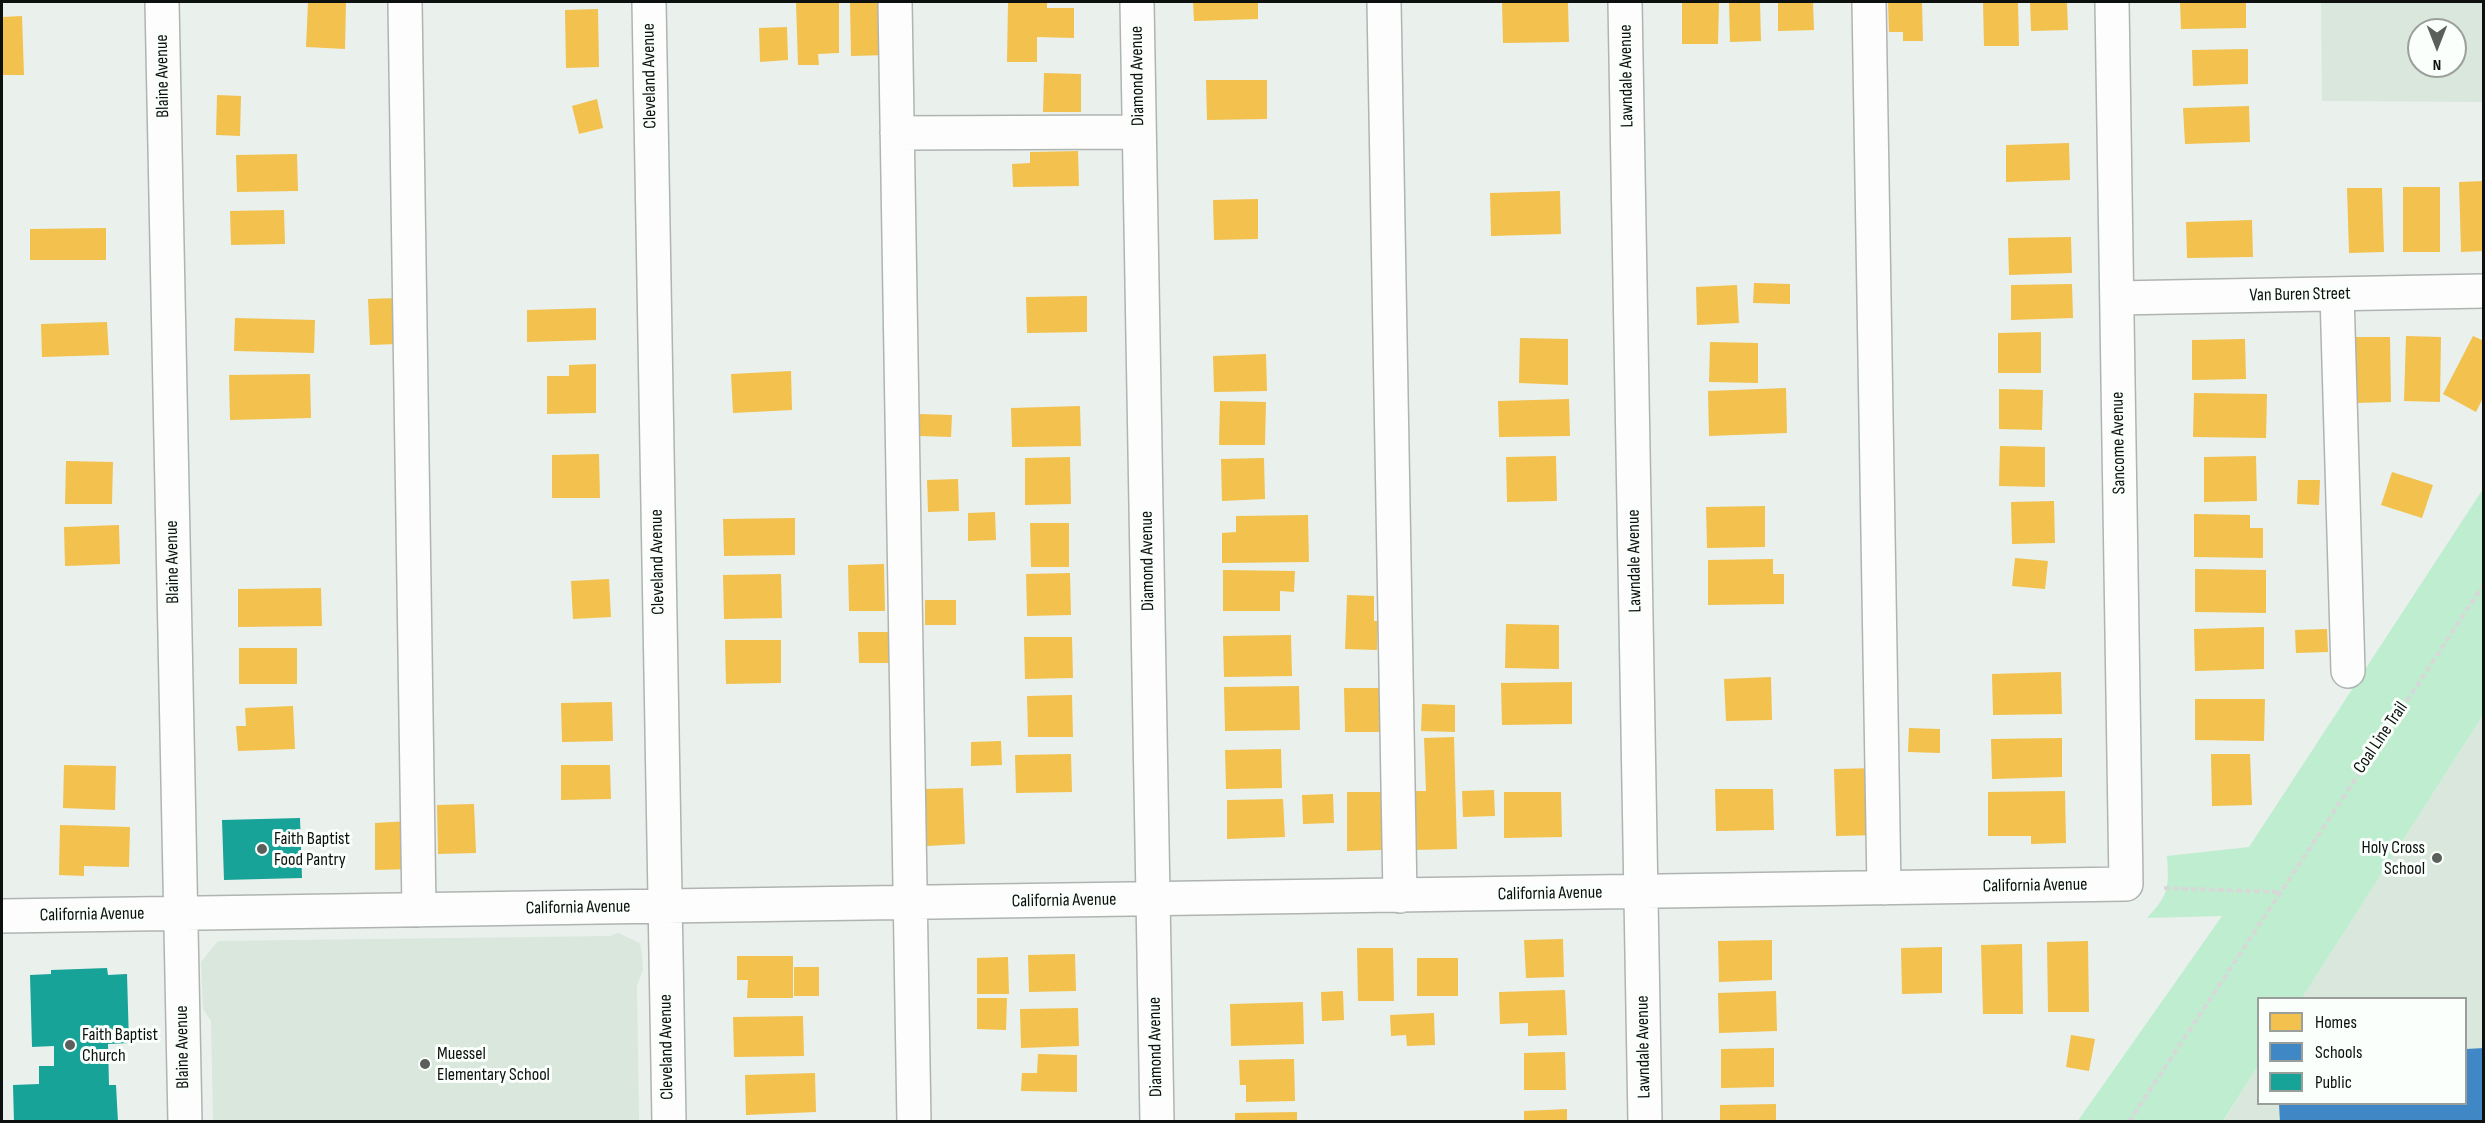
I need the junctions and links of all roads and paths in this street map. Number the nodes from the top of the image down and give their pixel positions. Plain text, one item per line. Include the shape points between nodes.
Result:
1 (162, 2) edge
2 (405, 2) edge
3 (649, 2) edge
4 (895, 2) edge
5 (1137, 2) edge
6 (1384, 2) edge
7 (1625, 2) edge
8 (1869, 2) edge
9 (2112, 2) edge
10 (1139, 132) junction
11 (897, 133) junction
12 (2484, 291) edge
13 (2337, 294) junction
14 (2117, 298) junction
15 (2484, 584) edge
16 (2348, 671) dead end
17 (2126, 884) joint
18 (1884, 888) junction
19 (2164, 888) dead end
20 (1641, 892) junction
21 (2279, 892) junction
22 (1400, 896) junction
23 (1153, 900) junction
24 (909, 904) junction
25 (664, 907) junction
26 (419, 910) junction
27 (180, 912) junction
28 (2, 916) edge
29 (185, 1122) edge
30 (669, 1122) edge
31 (914, 1122) edge
32 (1157, 1122) edge
33 (1645, 1122) edge
34 (2129, 1122) edge

1 - 27 street, Blaine Avenue
2 - 26 street
3 - 25 street, Cleveland Avenue
4 - 11 street
5 - 10 street, Diamond Avenue
6 - 22 street
7 - 20 street, Lawndale Avenue
8 - 18 street
9 - 14 street, Sancome Avenue
10 - 11 street
10 - 23 street, Diamond Avenue
11 - 24 street
12 - 13 street, Van Buren Street
13 - 14 street, Van Buren Street
13 - 16 street
14 - 17 street, Sancome Avenue
15 - 21 path, Coal Line Trail
17 - 18 street, California Avenue
18 - 20 street, California Avenue
19 - 21 path
20 - 22 street, California Avenue
20 - 33 street, Lawndale Avenue
21 - 34 path, Coal Line Trail
22 - 23 street, California Avenue
23 - 24 street, California Avenue
23 - 32 street, Diamond Avenue
24 - 25 street, California Avenue
24 - 31 street
25 - 26 street, California Avenue
25 - 30 street, Cleveland Avenue
26 - 27 street, California Avenue
27 - 28 street, California Avenue
27 - 29 street, Blaine Avenue

